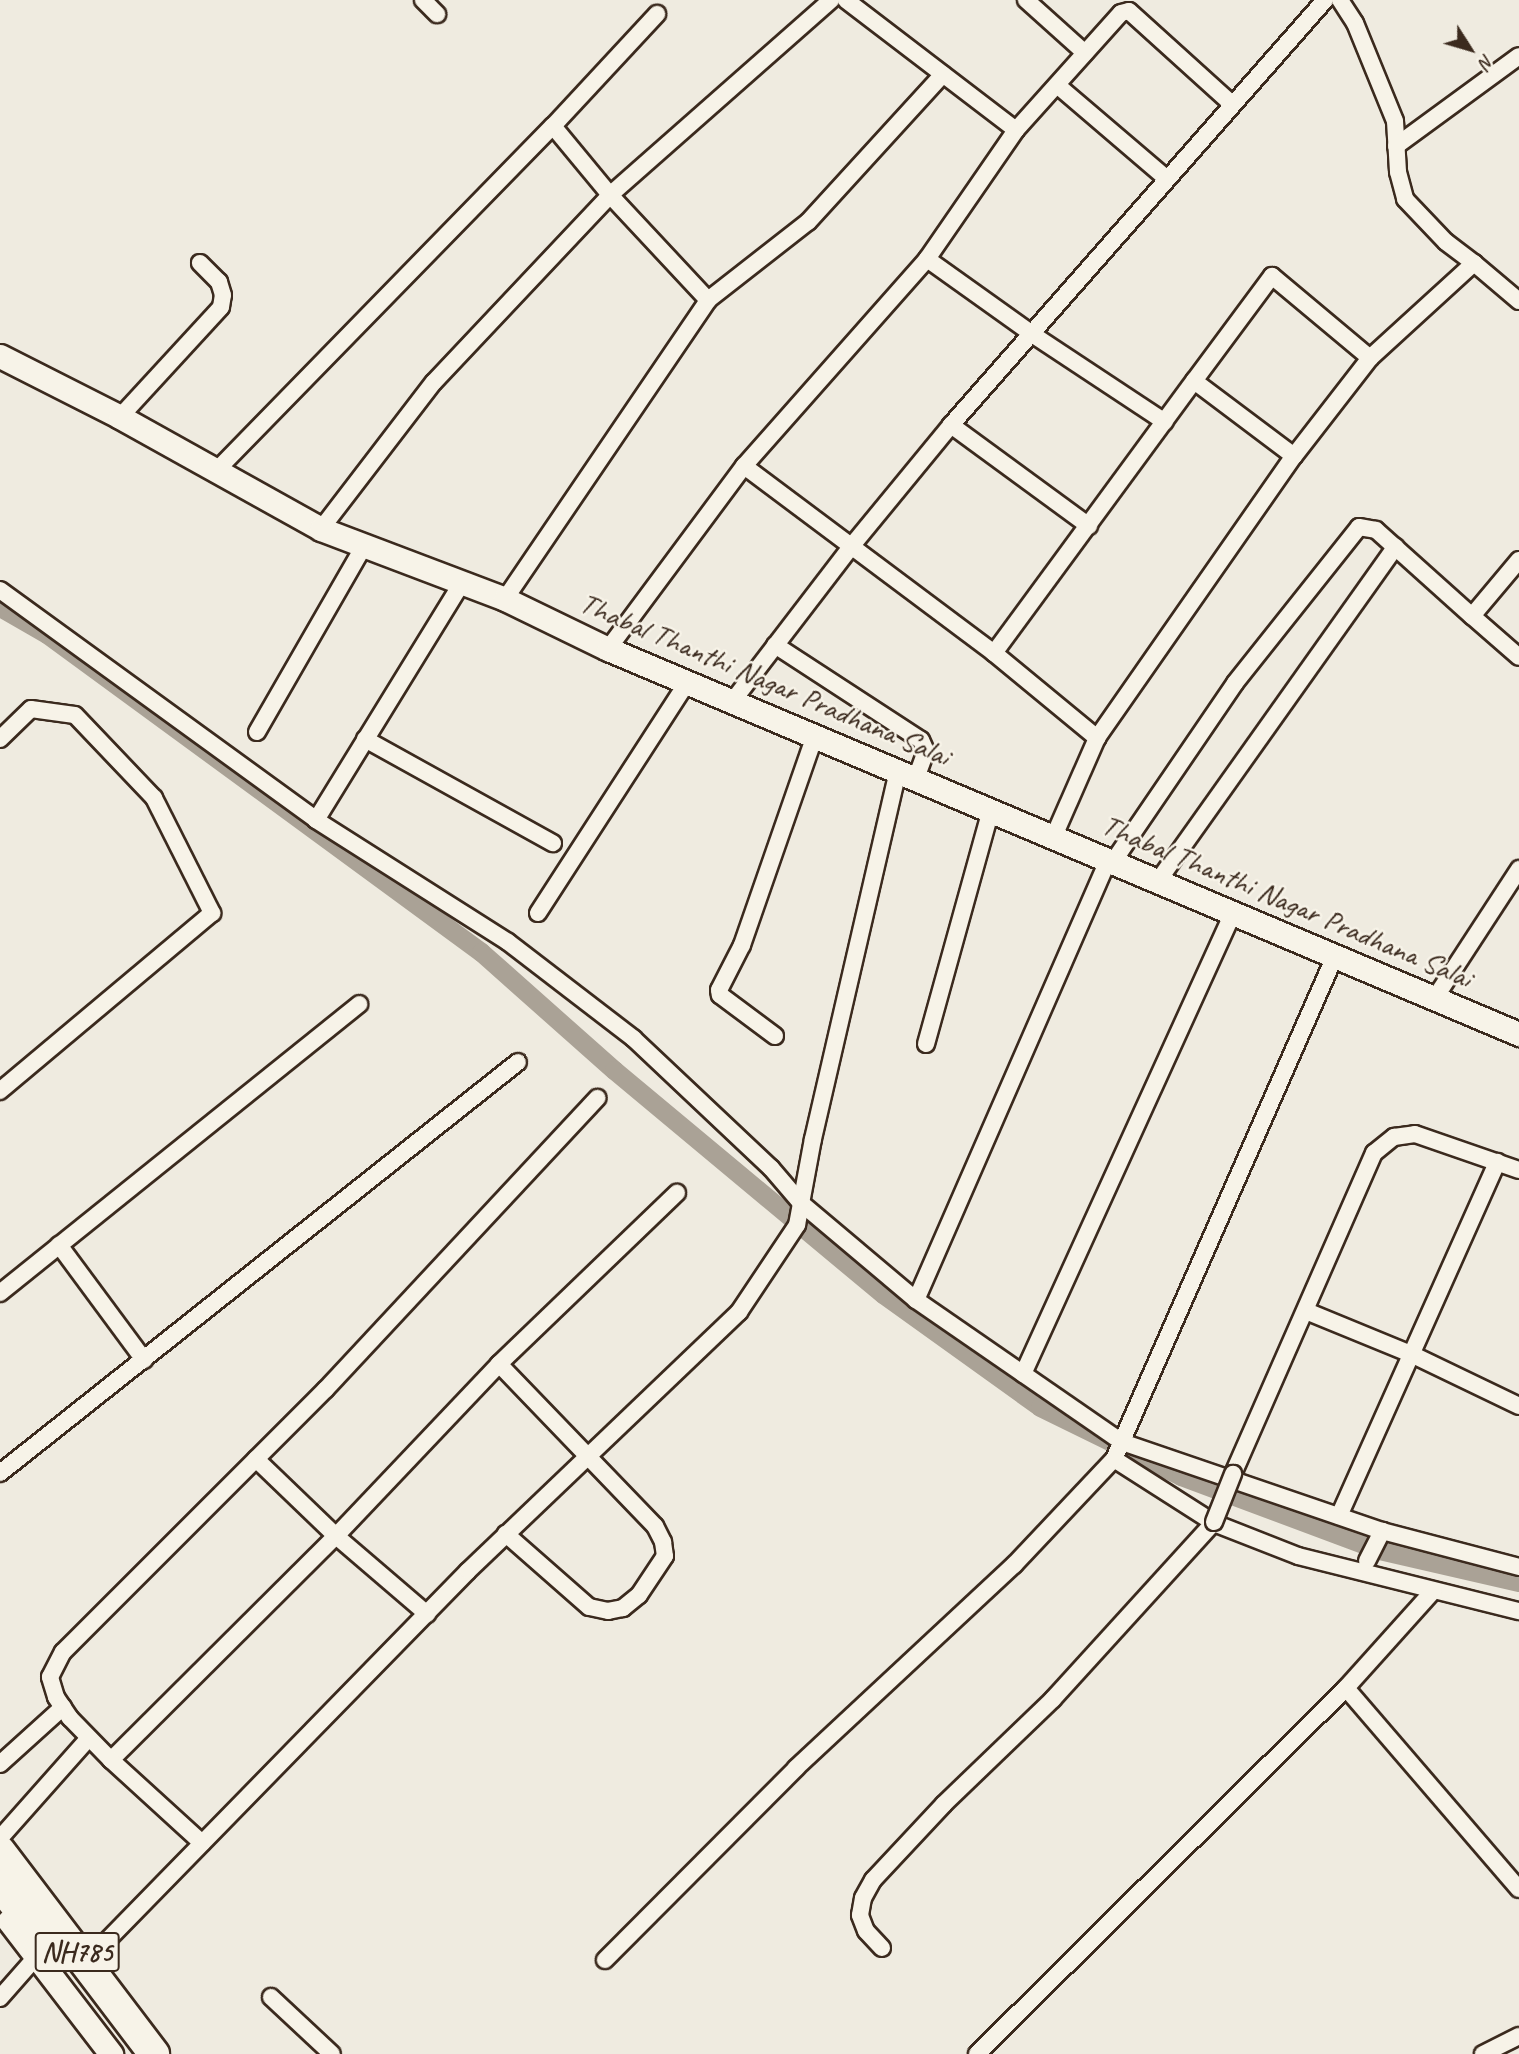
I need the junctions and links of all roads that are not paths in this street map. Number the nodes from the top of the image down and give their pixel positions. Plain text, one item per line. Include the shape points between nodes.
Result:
1 (423, 0) edge
2 (831, 0) edge
3 (846, 0) edge
4 (1026, 0) edge
5 (1340, 0) edge
6 (1319, 2) edge
7 (437, 14) dead end
8 (657, 15) dead end
9 (1085, 53) junction
10 (1519, 56) edge
11 (943, 74) junction
12 (1056, 85) junction
13 (1232, 104) junction
14 (553, 126) junction
15 (1016, 130) junction
16 (1396, 146) junction
17 (1166, 178) junction
18 (610, 195) junction
19 (927, 259) junction
20 (200, 263) dead end
21 (1474, 263) junction
22 (708, 300) junction
23 (1519, 301) edge
24 (1032, 334) junction
25 (0, 356) edge
26 (1370, 358) junction
27 (1195, 381) junction
28 (120, 417) junction
29 (1165, 422) junction
30 (951, 425) junction
31 (1294, 456) junction
32 (744, 466) junction
33 (215, 472) junction
34 (1088, 526) junction
35 (321, 529) junction
36 (365, 546) junction
37 (1395, 547) junction
38 (850, 548) junction
39 (1519, 560) edge
40 (462, 583) junction
41 (0, 590) edge
42 (505, 599) junction
43 (1472, 616) junction
44 (775, 645) junction
45 (608, 649) junction
46 (994, 653) junction
47 (1519, 657) edge
48 (688, 681) junction
49 (732, 702) junction
50 (257, 732) dead end
51 (815, 735) junction
52 (1097, 737) junction
53 (0, 739) edge
54 (365, 739) junction
55 (907, 774) junction
56 (991, 810) junction
57 (316, 820) junction
58 (1054, 836) junction
59 (552, 843) dead end
60 (1111, 861) junction
61 (1519, 869) edge
62 (1158, 881) junction
63 (538, 913) dead end
64 (1233, 913) junction
65 (1335, 956) junction
66 (1434, 998) junction
67 (359, 1004) dead end
68 (1519, 1034) edge
69 (775, 1036) dead end
70 (926, 1044) dead end
71 (518, 1062) dead end
72 (0, 1091) edge
73 (597, 1098) dead end
74 (1497, 1162) junction
75 (1519, 1170) edge
76 (677, 1193) dead end
77 (801, 1203) junction
78 (59, 1245) junction
79 (0, 1293) edge
80 (916, 1300) junction
81 (1306, 1311) junction
82 (1410, 1354) junction
83 (144, 1360) junction
84 (499, 1364) junction
85 (1023, 1374) junction
86 (1519, 1406) edge
87 (1118, 1450) junction
88 (586, 1458) junction
89 (256, 1459) junction
90 (0, 1473) edge
91 (1339, 1516) junction
92 (1214, 1523) junction
93 (506, 1534) junction
94 (1380, 1535) junction
95 (336, 1536) junction
96 (1367, 1561) dead end
97 (1519, 1567) edge
98 (1433, 1591) junction
99 (1519, 1611) edge
100 (427, 1614) junction
101 (1346, 1688) junction
102 (63, 1707) junction
103 (89, 1738) junction
104 (111, 1760) junction
105 (0, 1764) edge
106 (0, 1841) edge
107 (202, 1843) junction
108 (0, 1885) edge
109 (1519, 1889) edge
110 (0, 1909) edge
111 (882, 1948) dead end
112 (92, 1956) junction
113 (36, 1957) junction
114 (605, 1960) dead end
115 (271, 1997) dead end
116 (0, 1998) edge
117 (1519, 2036) edge
118 (111, 2054) edge
119 (128, 2054) edge
120 (154, 2054) edge
121 (164, 2054) edge
122 (332, 2054) edge
123 (977, 2054) edge
124 (1483, 2054) edge

1 - 7 street
2 - 18 street
3 - 11 street
4 - 9 street
5 - 16 street via 1355,23 1395,121
6 - 13 street
8 - 14 street
9 - 12 street
9 - 13 street via 1121,13 1129,11
10 - 16 street
11 - 15 street
11 - 22 street via 808,222
12 - 15 street
12 - 17 street
13 - 17 street
14 - 18 street
14 - 33 street
15 - 19 street
16 - 21 street via 1405,199 1446,242
17 - 24 street
18 - 22 street
18 - 35 street via 434,382
19 - 24 street
19 - 32 street
20 - 28 street via 219,282 221,307
21 - 23 street
21 - 26 street
22 - 42 street
24 - 29 street
24 - 30 street
25 - 28 main road, Thabal Thanthi Nagar Pradhana Salai
26 - 27 street via 1272,276
26 - 31 street
27 - 29 street
27 - 31 street
28 - 33 main road, Thabal Thanthi Nagar Pradhana Salai
29 - 34 street
30 - 34 street
30 - 38 street
31 - 52 street
32 - 38 street
32 - 45 street
33 - 35 main road, Thabal Thanthi Nagar Pradhana Salai
34 - 46 street
35 - 36 main road, Thabal Thanthi Nagar Pradhana Salai
36 - 40 main road, Thabal Thanthi Nagar Pradhana Salai
36 - 50 street
37 - 43 street
37 - 60 street via 1366,526 1353,532 1235,683
37 - 62 street
38 - 44 street
38 - 46 street
39 - 43 street
40 - 42 main road, Thabal Thanthi Nagar Pradhana Salai
40 - 54 street
41 - 57 street
42 - 45 main road, Thabal Thanthi Nagar Pradhana Salai
43 - 47 street
44 - 49 street
44 - 55 street via 921,740 926,751
45 - 48 main road, Thabal Thanthi Nagar Pradhana Salai
46 - 52 street
48 - 49 main road, Thabal Thanthi Nagar Pradhana Salai
48 - 63 street
49 - 51 main road, Thabal Thanthi Nagar Pradhana Salai
51 - 55 main road, Thabal Thanthi Nagar Pradhana Salai
51 - 69 street via 742,945 719,990
52 - 58 street
53 - 72 street via 31,709 75,715 154,798 212,913
54 - 57 street
54 - 59 street
55 - 56 main road, Thabal Thanthi Nagar Pradhana Salai
55 - 77 street via 813,1139
56 - 58 main road, Thabal Thanthi Nagar Pradhana Salai
56 - 70 street
57 - 77 street via 508,942 633,1038 771,1168
58 - 60 main road, Thabal Thanthi Nagar Pradhana Salai
60 - 62 main road, Thabal Thanthi Nagar Pradhana Salai
60 - 80 street
61 - 66 street
62 - 64 main road, Thabal Thanthi Nagar Pradhana Salai
64 - 65 main road, Thabal Thanthi Nagar Pradhana Salai
64 - 85 street
65 - 66 main road, Thabal Thanthi Nagar Pradhana Salai
65 - 87 street
66 - 68 main road, Thabal Thanthi Nagar Pradhana Salai
67 - 78 street
71 - 83 street
73 - 89 street
74 - 75 street
74 - 81 street via 1415,1134 1394,1136 1374,1153
74 - 82 street
76 - 84 street
77 - 80 street
77 - 88 street via 797,1225 739,1312
78 - 79 street
78 - 83 street
80 - 85 street
81 - 82 street
81 - 92 street, bridge
82 - 86 street
82 - 91 street
83 - 90 street
84 - 88 street
84 - 95 street
85 - 87 street
87 - 91 street via 1169,1460
87 - 92 street
87 - 114 street via 1014,1565 796,1768
88 - 93 street
88 - 93 street via 654,1526 663,1542 665,1556 639,1595 623,1608 589,1607
89 - 95 street
89 - 102 street via 62,1652 50,1676
91 - 94 street
92 - 98 street via 1298,1556
92 - 111 street via 1052,1699 873,1880 860,1915 866,1931
93 - 100 street
94 - 96 street
94 - 97 street
95 - 100 street
95 - 104 street
98 - 99 street
98 - 101 street
100 - 107 street
101 - 109 street
101 - 123 street
102 - 103 street
102 - 105 street
103 - 104 street
103 - 106 street
104 - 107 street
106 - 112 main road
106 - 120 highway, NH785
107 - 112 street
108 - 119 highway, NH785
110 - 113 main road
112 - 121 main road
113 - 116 street
113 - 118 main road
115 - 122 street
117 - 124 street

